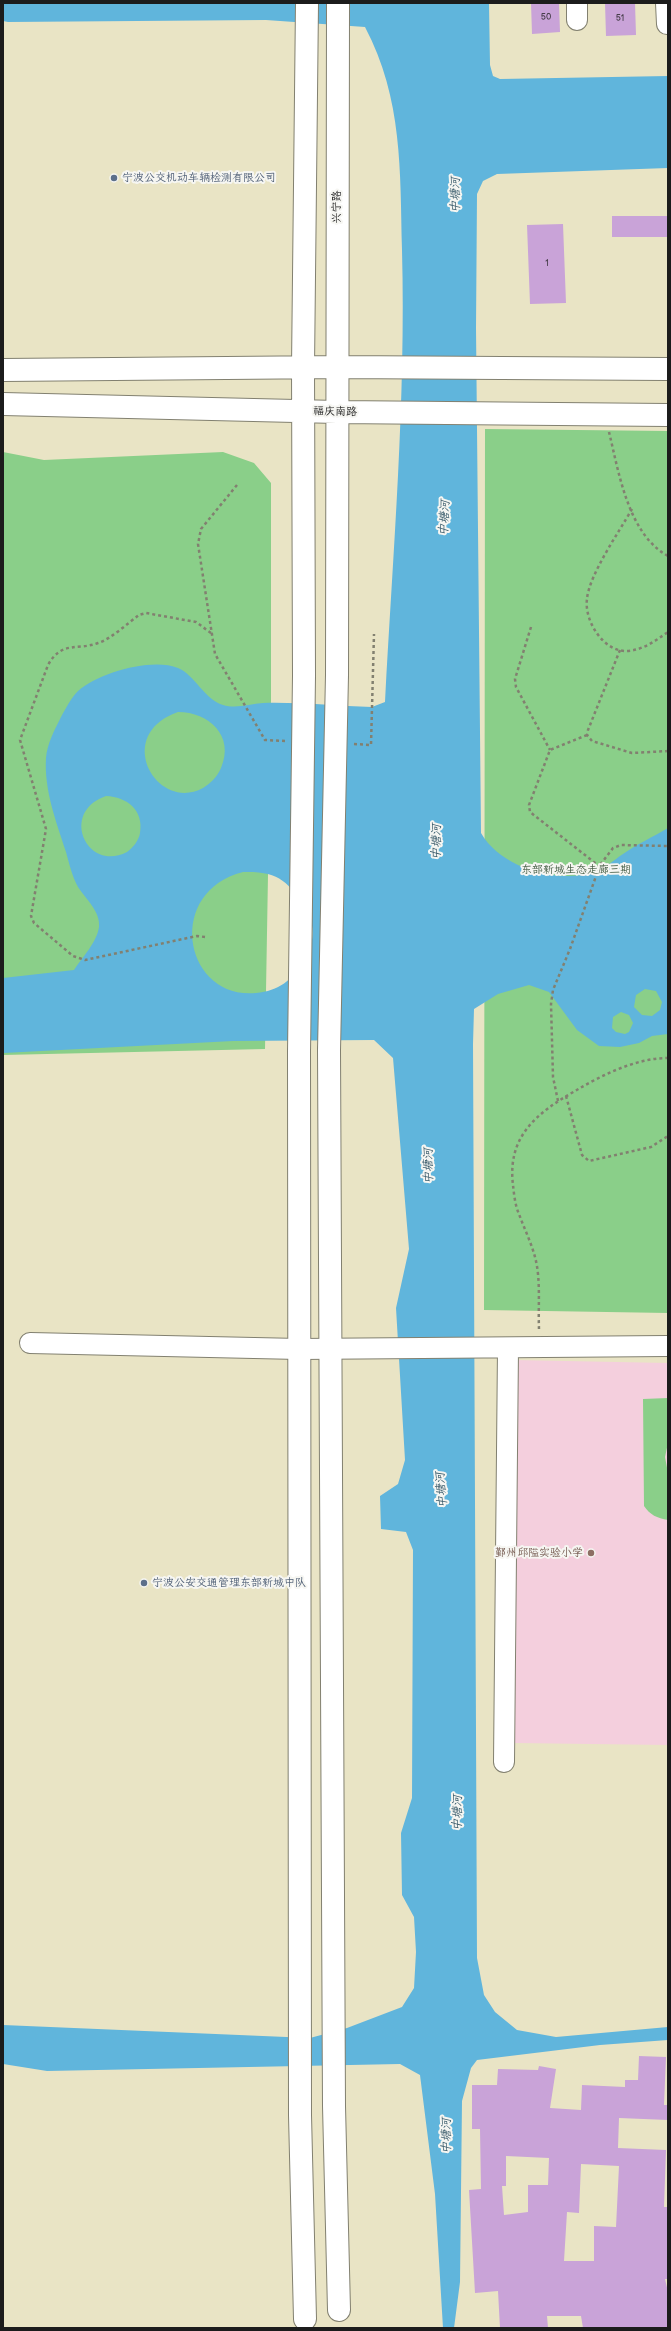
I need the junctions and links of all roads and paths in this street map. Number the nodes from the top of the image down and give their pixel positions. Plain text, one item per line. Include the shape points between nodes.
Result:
1 (307, 3) edge
2 (338, 3) edge
3 (666, 3) edge
4 (666, 24) dead end
5 (304, 367) junction
6 (337, 367) junction
7 (668, 369) edge
8 (3, 370) edge
9 (3, 404) edge
10 (304, 411) junction
11 (337, 412) junction
12 (604, 414) junction
13 (668, 414) edge
14 (238, 485) dead end
15 (632, 509) junction
16 (668, 556) edge
17 (531, 628) dead end
18 (668, 632) edge
19 (211, 633) junction
20 (374, 634) dead end
21 (620, 650) junction
22 (372, 693) dead end
23 (242, 700) dead end
24 (587, 736) junction
25 (550, 750) junction
26 (668, 751) edge
27 (668, 846) edge
28 (599, 867) junction
29 (205, 937) dead end
30 (668, 1058) edge
31 (566, 1096) junction
32 (558, 1101) junction
33 (668, 1136) edge
34 (30, 1343) dead end
35 (668, 1346) edge
36 (504, 1348) junction
37 (540, 1348) junction
38 (299, 1349) junction
39 (330, 1349) junction
40 (504, 1762) dead end
41 (339, 2310) dead end
42 (305, 2320) dead end

1 - 5 main road
2 - 6 main road, 兴宁路
3 - 4 street
5 - 6 main road
5 - 8 main road
5 - 10 main road
6 - 7 main road
6 - 11 main road, 兴宁路
9 - 10 main road, 福庆南路
10 - 11 main road, 福庆南路
10 - 38 main road, bridge
11 - 12 main road, 福庆南路
11 - 39 main road, 兴宁路, bridge via 337,675 330,1050
12 - 13 main road, 福庆南路
12 - 15 path via 623,488
14 - 19 path via 201,529 198,544
15 - 16 path via 647,540
15 - 21 path via 590,583 586,599 588,616 596,631 608,645
17 - 25 path via 515,679 516,687
18 - 21 path via 640,649
19 - 23 path via 215,654
19 - 29 path via 196,622 146,613 139,615 98,643 64,648 52,656 20,740 47,837 31,916 34,923 78,958 85,960 197,936
20 - 22 path
21 - 24 path
24 - 25 path
24 - 26 path via 592,741 632,753
25 - 28 path via 529,805 530,812
27 - 28 path via 621,845 613,848
28 - 32 path via 553,990 553,1077
30 - 31 path via 614,1071
31 - 32 path
31 - 33 path via 582,1155 589,1161 651,1147
32 - 37 path via 523,1132 513,1160 512,1177 518,1214 535,1258
34 - 38 street
35 - 37 street
36 - 37 street
36 - 39 street
36 - 40 street
38 - 39 street
38 - 42 main road via 300,2107
39 - 41 main road, 兴宁路 via 334,2098

